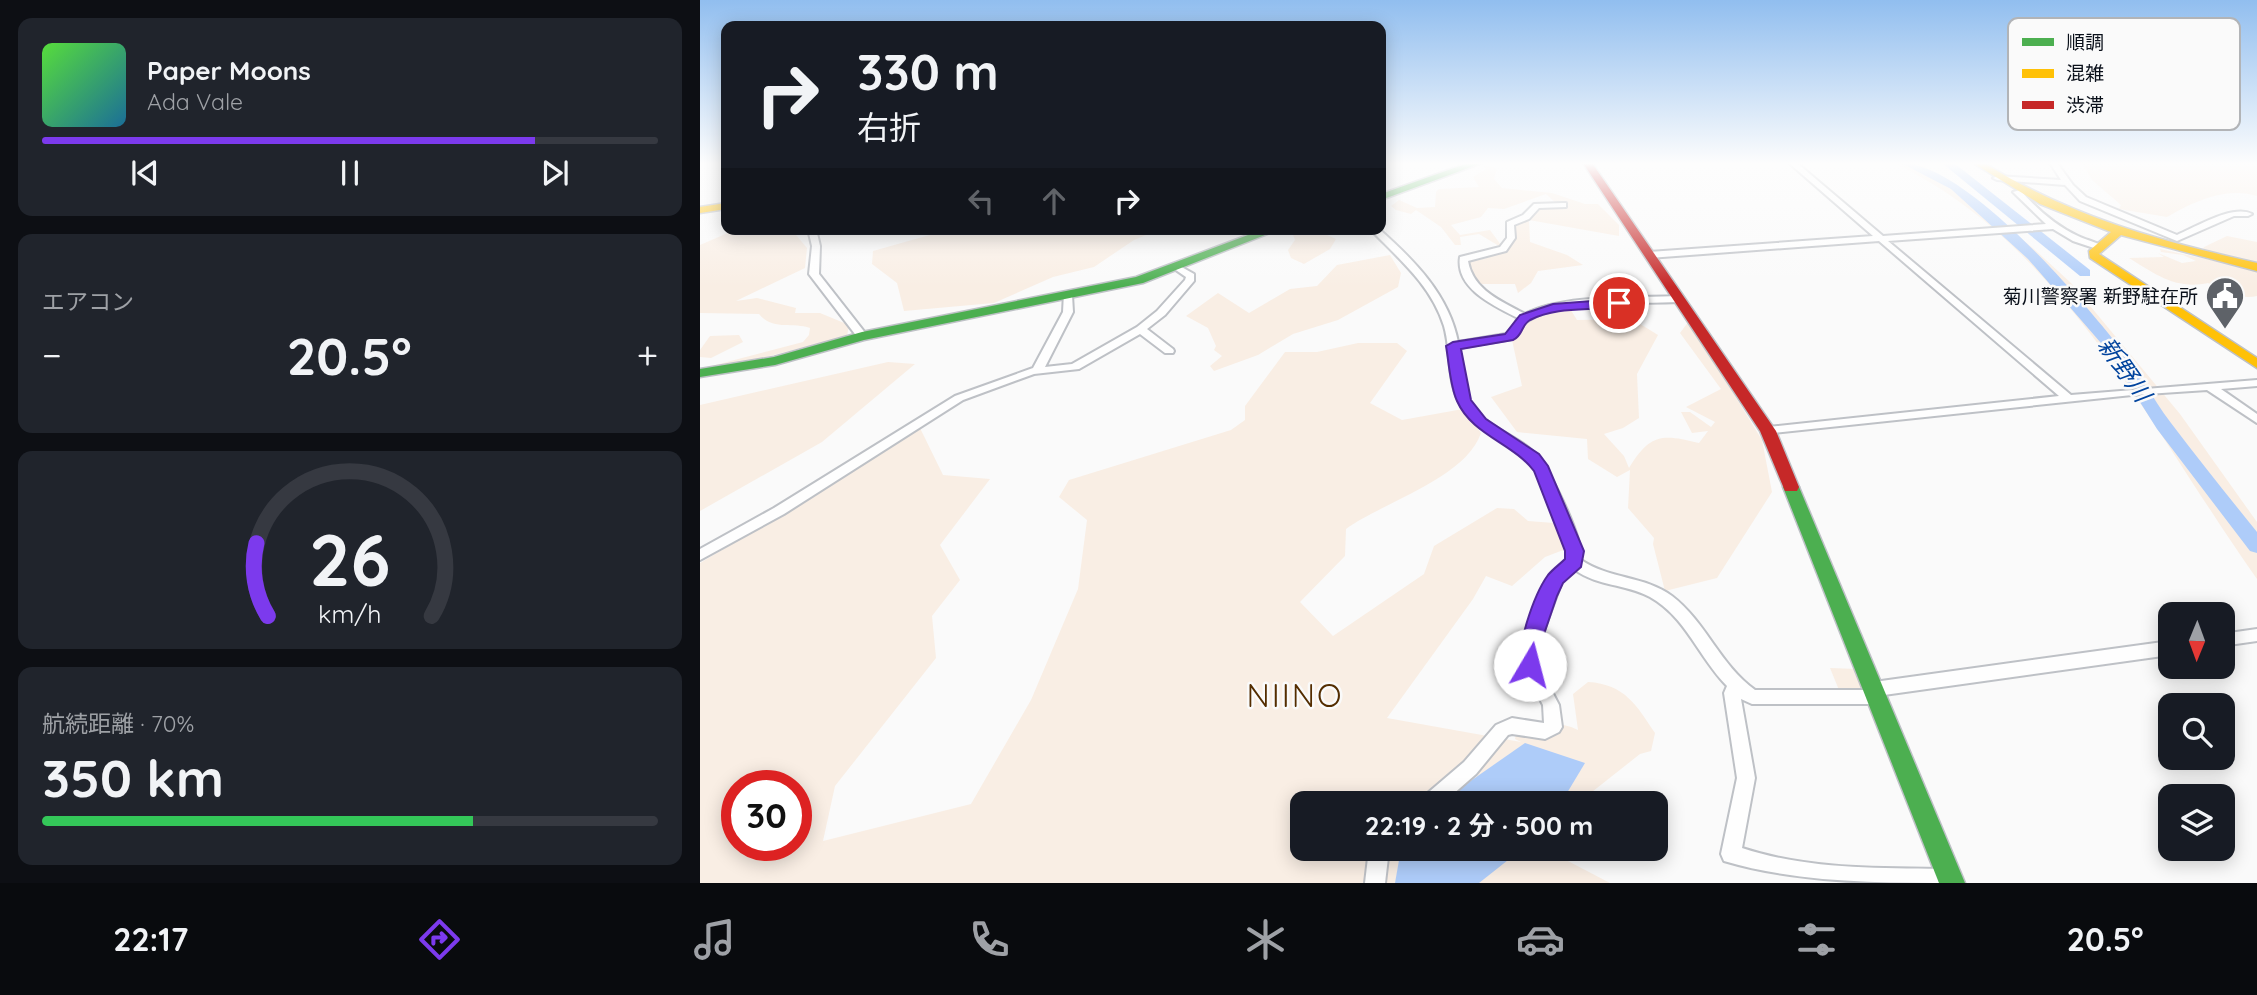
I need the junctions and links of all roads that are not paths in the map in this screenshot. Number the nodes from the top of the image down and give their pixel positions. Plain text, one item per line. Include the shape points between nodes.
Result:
1 (1615, 204) edge
2 (1840, 204) edge
3 (2029, 204) edge
4 (2042, 204) edge
5 (2096, 204) edge
6 (1563, 205) dead end
7 (721, 207) edge
8 (700, 210) edge
9 (2248, 214) dead end
10 (2137, 222) junction
11 (2057, 226) junction
12 (2117, 233) junction
13 (813, 235) edge
14 (1260, 235) edge
15 (1381, 235) edge
16 (1880, 239) junction
17 (2100, 247) junction
18 (1649, 255) junction
19 (2257, 267) edge
20 (1178, 268) junction
21 (1067, 295) junction
22 (1679, 299) junction
23 (1525, 318) junction
24 (1140, 329) junction
25 (862, 336) junction
26 (1453, 346) junction
27 (1170, 351) dead end
28 (2257, 364) edge
29 (1038, 369) junction
30 (700, 373) edge
31 (2257, 383) edge
32 (2210, 387) junction
33 (2069, 399) junction
34 (2257, 419) edge
35 (1768, 431) junction
36 (700, 555) edge
37 (1574, 562) junction
38 (2257, 635) edge
39 (2235, 638) edge
40 (2158, 650) edge
41 (1735, 687) junction
42 (1875, 693) junction
43 (1444, 791) edge
44 (1377, 861) edge
45 (1951, 881) edge
46 (1375, 883) edge

1 - 18 street
2 - 16 street
3 - 11 street
4 - 12 street
5 - 10 street
6 - 23 street via 1532,208 1526,217 1510,224 1511,238 1503,249 1463,259 1465,275 1491,301
7 - 8 street
9 - 10 street via 2213,220 2178,238
10 - 12 street
11 - 16 street
11 - 17 street via 2073,239
12 - 17 street
12 - 19 street
13 - 25 street via 814,274
14 - 20 street
15 - 26 street via 1419,270 1448,324
16 - 18 street
16 - 33 street
17 - 28 street via 2094,256
18 - 22 street
20 - 21 street
20 - 24 street via 1191,276 1189,281
21 - 25 street
21 - 29 street via 1068,312
22 - 23 street via 1581,303
22 - 35 street
23 - 26 street via 1508,337
24 - 27 street
24 - 29 street via 1074,367
25 - 30 street via 775,361
26 - 37 street via 1464,401 1481,423 1533,458 1542,470 1575,551
29 - 36 street via 959,398
31 - 32 street
32 - 33 street
32 - 34 street
33 - 35 street
35 - 42 street
37 - 41 street via 1600,579 1650,589 1668,601 1689,622
37 - 43 street via 1556,578 1530,646 1530,665 1551,705 1553,727 1545,731 1511,726 1502,730
38 - 39 street
40 - 42 street
41 - 42 street via 1752,697
41 - 45 street via 1732,693 1746,778 1731,854 1816,874
42 - 45 street
44 - 46 street

